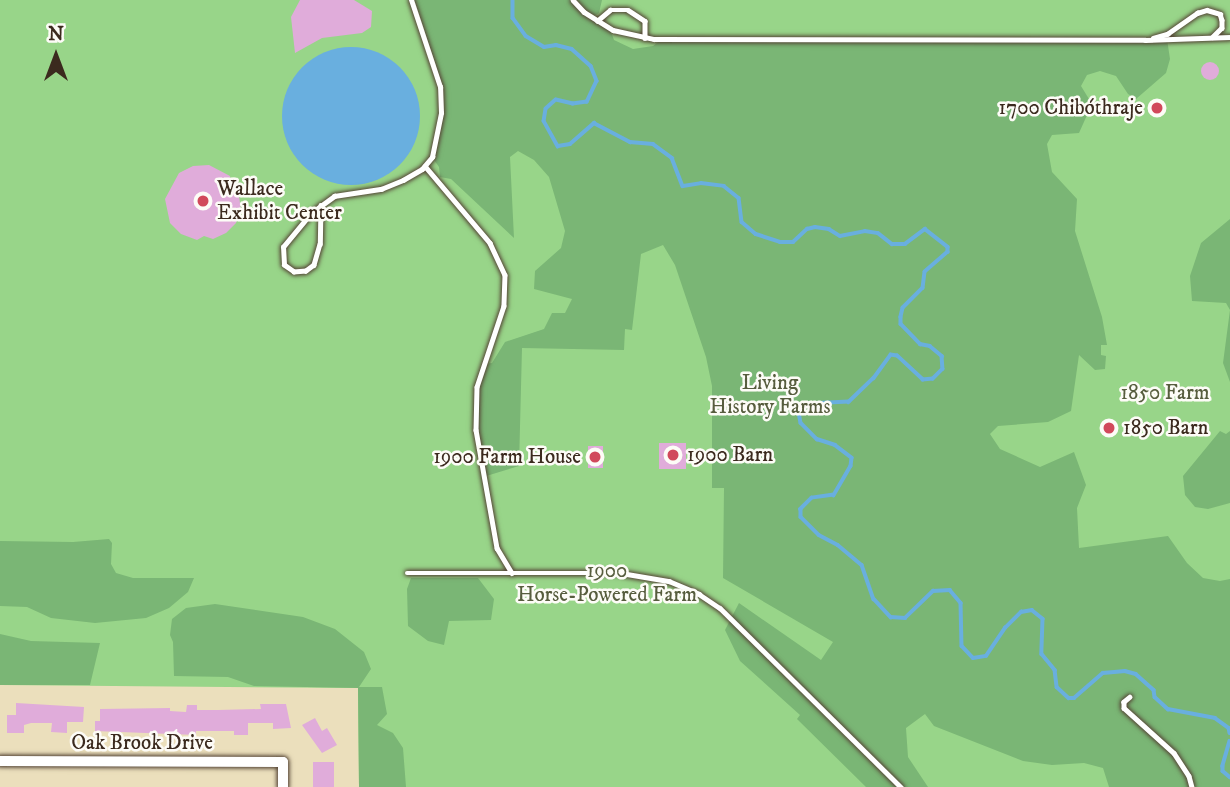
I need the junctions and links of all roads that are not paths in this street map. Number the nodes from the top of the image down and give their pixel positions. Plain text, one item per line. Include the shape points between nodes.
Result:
1 (411, 0) edge
2 (573, 0) edge
3 (597, 21) junction
4 (1212, 37) junction
5 (1230, 37) edge
6 (645, 38) junction
7 (1145, 40) junction
8 (425, 166) junction
9 (321, 205) junction
10 (407, 573) dead end
11 (512, 573) junction
12 (1130, 697) dead end
13 (0, 761) edge
14 (284, 787) edge
15 (901, 787) edge
16 (1192, 787) edge

1 - 8 lane via 440,87 437,140
2 - 3 lane
3 - 6 lane
3 - 6 lane via 610,10 628,10 645,21
4 - 5 lane
4 - 7 lane
4 - 7 lane via 1222,28 1223,20 1207,10 1167,34
6 - 7 lane
8 - 9 lane via 381,189 344,193
8 - 11 lane via 491,243 506,275 504,306 477,387 476,430 497,548
9 - 9 lane via 283,247 284,265 294,272 314,265 320,244
10 - 11 lane
11 - 15 lane via 653,576 699,594 731,618
12 - 16 lane via 1124,708 1174,753
13 - 14 street, Oak Brook Drive via 283,762

